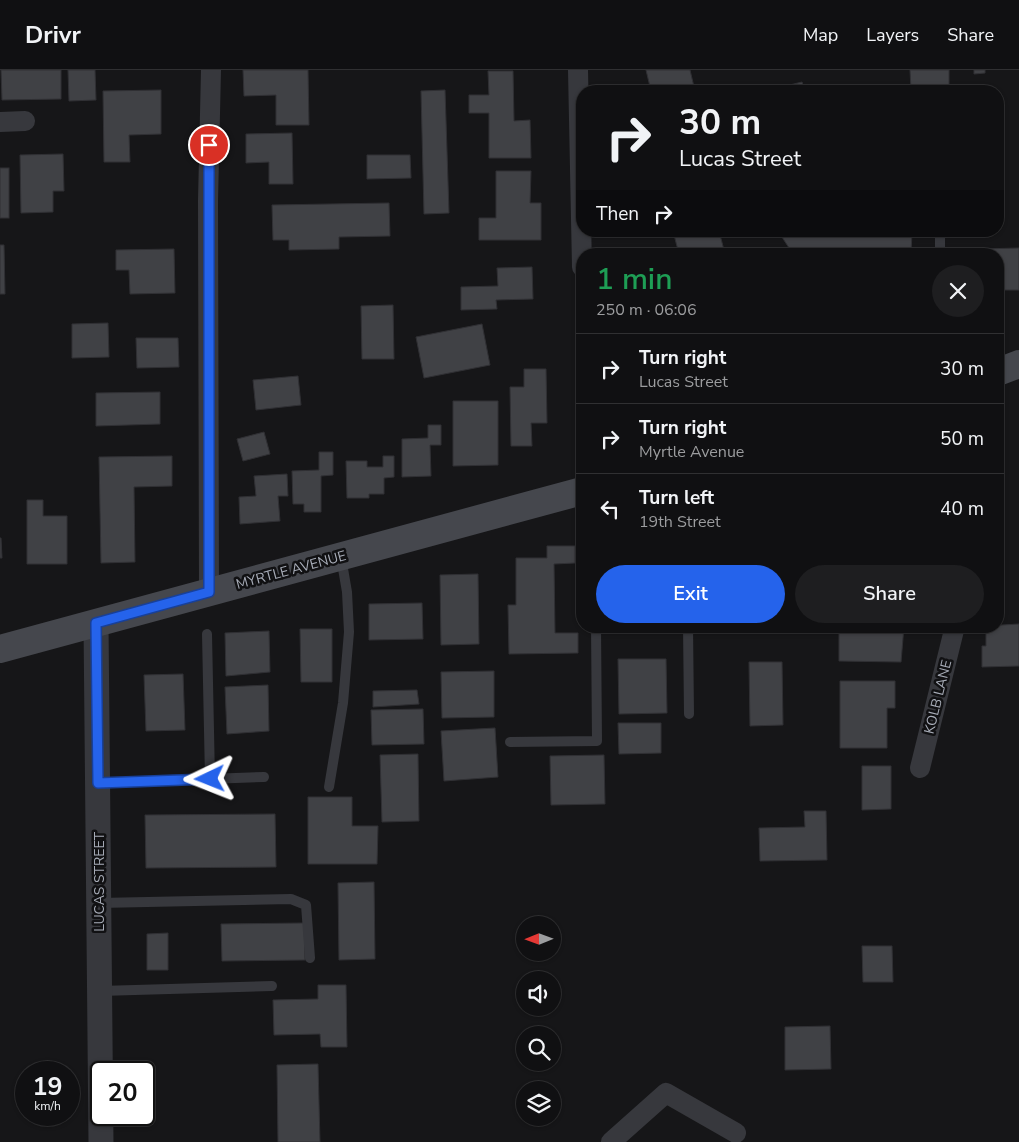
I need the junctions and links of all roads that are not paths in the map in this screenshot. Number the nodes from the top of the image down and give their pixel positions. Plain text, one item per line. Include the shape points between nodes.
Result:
1 (211, 70) edge
2 (578, 70) edge
3 (578, 85) edge
4 (0, 122) edge
5 (25, 122) dead end
6 (1019, 364) edge
7 (1004, 370) edge
8 (576, 493) edge
9 (340, 556) junction
10 (209, 592) junction
11 (96, 623) junction
12 (596, 633) edge
13 (688, 633) edge
14 (953, 633) edge
15 (207, 634) dead end
16 (0, 649) edge
17 (689, 714) dead end
18 (510, 742) dead end
19 (920, 768) dead end
20 (264, 777) dead end
21 (210, 779) junction
22 (98, 783) junction
23 (329, 787) dead end
24 (99, 903) junction
25 (310, 958) dead end
26 (272, 986) dead end
27 (100, 991) junction
28 (736, 1133) dead end
29 (101, 1142) edge
30 (612, 1142) edge

1 - 10 street
2 - 3 street
4 - 5 street
6 - 7 main road
8 - 9 main road, MYRTLE AVENUE
9 - 10 main road, MYRTLE AVENUE
9 - 23 lane via 349,632 343,703
10 - 11 main road, MYRTLE AVENUE
11 - 16 main road, MYRTLE AVENUE
11 - 22 street, LUCAS STREET
12 - 18 lane via 597,741
13 - 17 lane
14 - 19 street, KOLB LANE
15 - 21 lane
20 - 21 lane
21 - 22 lane
22 - 24 street, LUCAS STREET
24 - 25 lane via 291,899 306,905
24 - 27 street, LUCAS STREET
26 - 27 lane
27 - 29 street, LUCAS STREET
28 - 30 street via 666,1093

